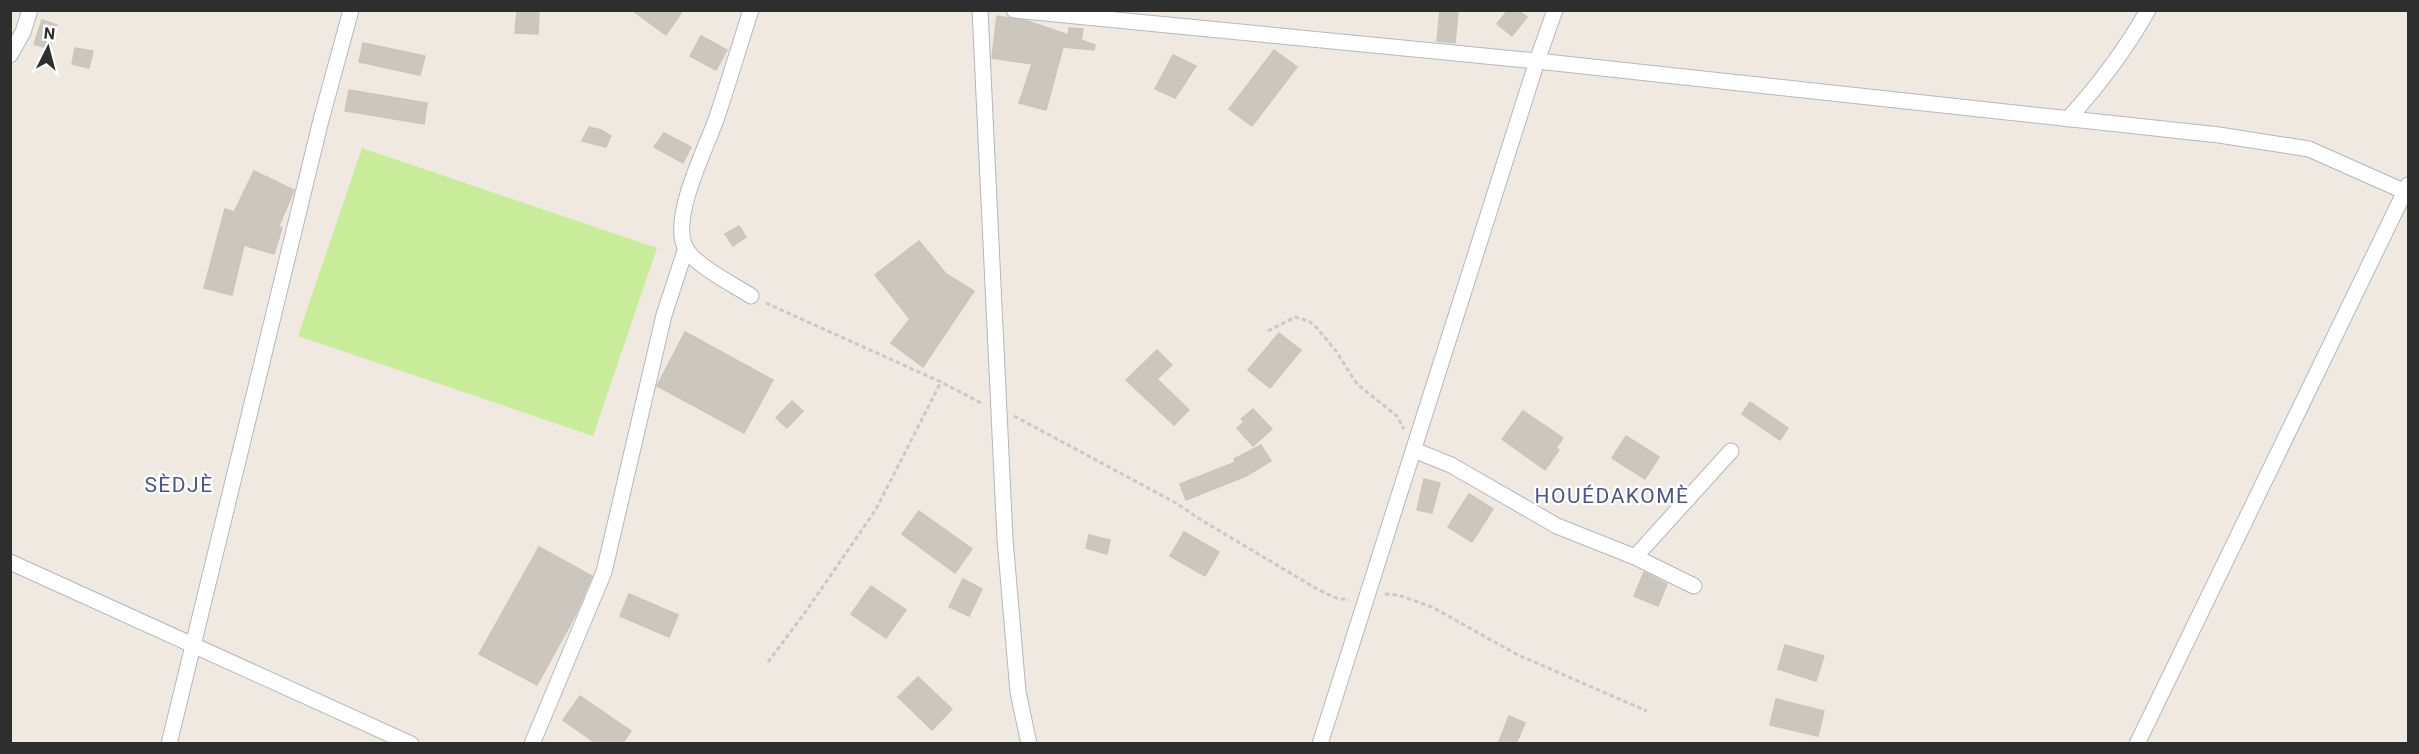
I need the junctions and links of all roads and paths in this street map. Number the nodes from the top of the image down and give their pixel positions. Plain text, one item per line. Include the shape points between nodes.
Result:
1 (30, 10) edge
2 (351, 10) edge
3 (751, 10) edge
4 (980, 10) edge
5 (1014, 10) edge
6 (1555, 10) edge
7 (2148, 10) edge
8 (10, 56) edge
9 (1537, 61) junction
10 (2068, 120) junction
11 (2407, 190) edge
12 (686, 248) junction
13 (751, 296) joint
14 (1268, 331) dead end
15 (941, 382) junction
16 (1000, 411) junction
17 (1413, 450) junction
18 (1731, 451) dead end
19 (1635, 557) junction
20 (10, 562) edge
21 (1694, 586) dead end
22 (1366, 598) junction
23 (193, 644) junction
24 (768, 662) dead end
25 (1647, 711) dead end
26 (169, 744) edge
27 (411, 744) edge
28 (532, 744) edge
29 (1029, 744) edge
30 (1320, 744) edge
31 (2137, 744) edge

1 - 8 street
2 - 23 street
3 - 12 street via 695,173 681,232
4 - 16 street
5 - 9 street
6 - 9 street
7 - 10 street via 2126,47
9 - 10 street
9 - 17 street
10 - 11 street via 2218,135 2309,149
11 - 31 street
12 - 13 street
12 - 28 street via 664,315 604,572
13 - 15 path
14 - 17 path via 1295,317 1309,321 1357,384 1397,416
15 - 16 path
15 - 24 path via 875,511
16 - 22 path via 1026,421 1136,481 1317,589 1336,598
16 - 29 street via 1018,692
17 - 19 street via 1451,465 1557,526
17 - 22 street
18 - 19 street
19 - 21 street
20 - 23 street
22 - 25 path via 1398,595 1432,607 1518,655
22 - 30 street
23 - 26 street
23 - 27 street

